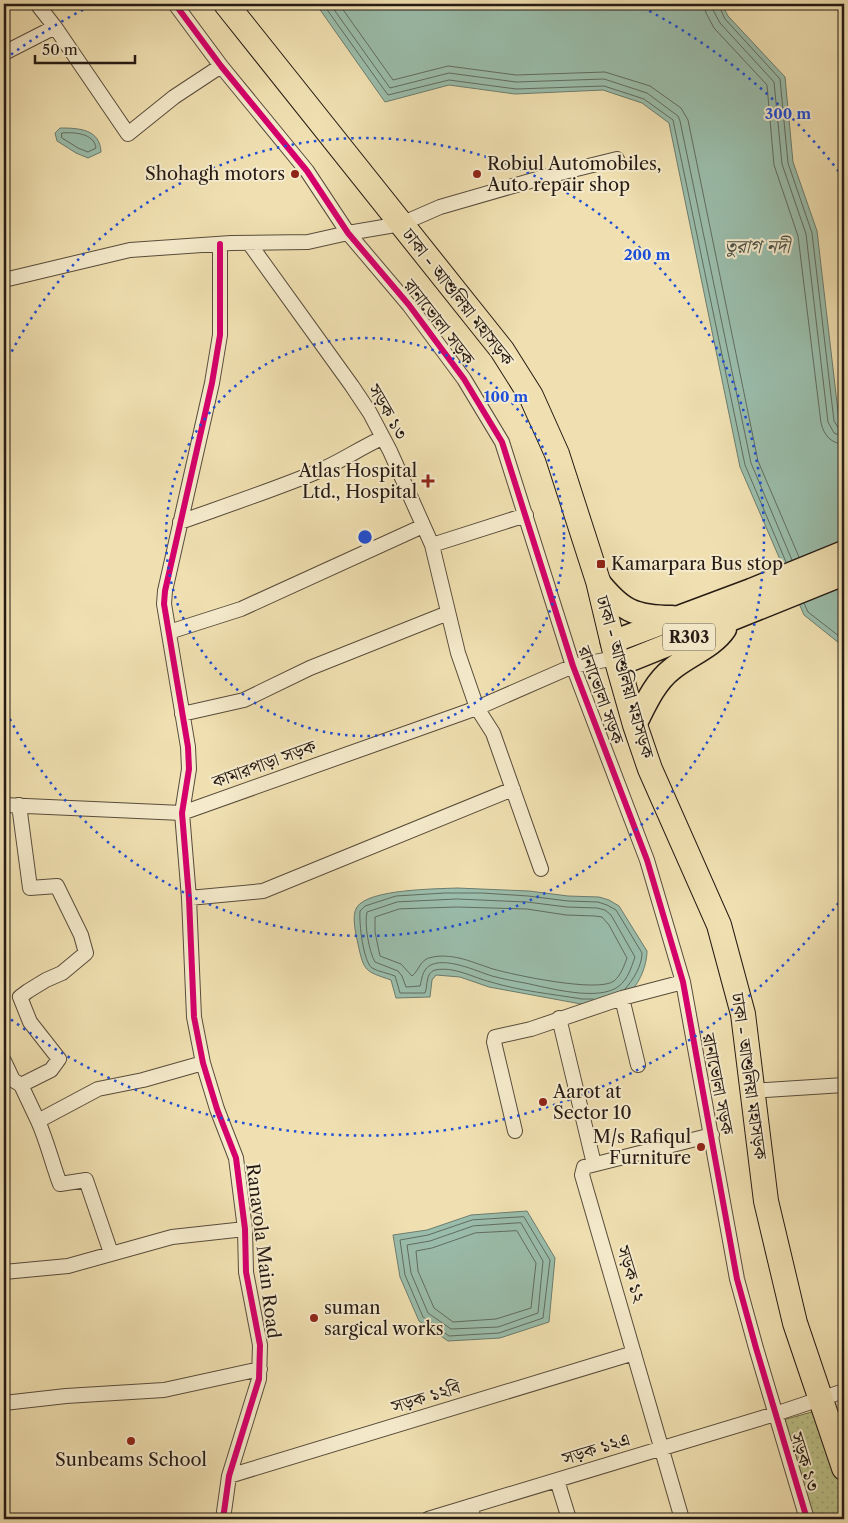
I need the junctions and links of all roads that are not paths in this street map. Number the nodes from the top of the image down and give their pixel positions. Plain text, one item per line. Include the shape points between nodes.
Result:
1 (37, 4) edge
2 (175, 4) edge
3 (226, 4) edge
4 (55, 27) junction
5 (4, 53) edge
6 (222, 66) junction
7 (617, 159) dead end
8 (401, 224) junction
9 (348, 233) junction
10 (250, 243) junction
11 (220, 244) junction
12 (4, 280) edge
13 (382, 438) junction
14 (526, 515) junction
15 (180, 522) junction
16 (423, 526) junction
17 (432, 545) junction
18 (844, 552) edge
19 (844, 574) edge
20 (598, 581) junction
21 (756, 599) junction
22 (448, 613) junction
23 (680, 617) junction
24 (731, 619) junction
25 (169, 632) junction
26 (617, 655) junction
27 (573, 666) junction
28 (477, 708) junction
29 (182, 714) junction
30 (635, 724) junction
31 (512, 789) junction
32 (4, 805) edge
33 (19, 805) junction
34 (182, 814) junction
35 (541, 869) dead end
36 (189, 898) junction
37 (684, 982) junction
38 (622, 998) junction
39 (559, 1018) junction
40 (4, 1061) edge
41 (203, 1063) junction
42 (638, 1065) dead end
43 (21, 1085) junction
44 (844, 1085) edge
45 (752, 1091) junction
46 (38, 1121) junction
47 (515, 1130) dead end
48 (712, 1135) junction
49 (594, 1164) junction
50 (245, 1229) junction
51 (111, 1253) junction
52 (4, 1272) edge
53 (634, 1353) junction
54 (260, 1369) junction
55 (844, 1391) edge
56 (820, 1399) junction
57 (4, 1403) edge
58 (775, 1414) junction
59 (661, 1449) junction
60 (844, 1468) edge
61 (229, 1476) junction
62 (557, 1480) junction
63 (472, 1513) edge
64 (222, 1519) edge
65 (428, 1519) edge
66 (569, 1519) edge
67 (682, 1519) edge
68 (807, 1519) edge

1 - 4 street
2 - 6 street, রানাভোলা সড়ক
3 - 8 highway, ঢাকা - আশুলিয়া মহাসড়ক
4 - 5 street
4 - 6 street via 128,134 174,97
6 - 9 street, রানাভোলা সড়ক via 307,171
7 - 8 street via 440,207
8 - 9 street
8 - 20 highway, ঢাকা - আশুলিয়া মহাসড়ক via 502,350 531,396 557,454
9 - 10 street via 308,242
9 - 14 street, রানাভোলা সড়ক via 409,305 464,379 502,442
10 - 11 street
10 - 13 street, সড়ক ১৩ via 352,386
11 - 12 street via 130,250
11 - 15 street via 220,335
13 - 15 street via 315,473
13 - 16 street, সড়ক ১৩
14 - 17 street
14 - 27 street, রানাভোলা সড়ক
15 - 25 street via 165,591
16 - 17 street, সড়ক ১৩
16 - 25 street via 241,609
17 - 22 street, সড়ক ১৩
18 - 21 main road, R303
19 - 21 main road, R303
20 - 23 main road via 622,606 636,613 652,617
20 - 26 highway, ঢাকা - আশুলিয়া মহাসড়ক
21 - 23 main road, R303
21 - 24 main road, R303
22 - 28 street, সড়ক ১৩
22 - 29 street via 310,668 244,700
23 - 26 main road, R303
24 - 26 main road, R303
24 - 30 main road via 719,638 670,670
25 - 29 street
26 - 27 street, কামারপাড়া সড়ক
26 - 30 highway, ঢাকা - আশুলিয়া মহাসড়ক
27 - 28 street, কামারপাড়া সড়ক
27 - 37 street, রানাভোলা সড়ক via 647,860
28 - 31 street, সড়ক ১৩ via 493,733
28 - 34 street, কামারপাড়া সড়ক
29 - 34 street via 189,769
30 - 45 highway, ঢাকা - আশুলিয়া মহাসড়ক via 650,769 719,925 743,1014
31 - 35 street, সড়ক ১৩
31 - 36 street via 264,891
32 - 33 street
33 - 34 street
33 - 43 street via 30,888 57,886 81,935 86,954 62,973 20,997 30,1022 59,1059 51,1070
34 - 36 street
36 - 41 street, Ranavola Main Road via 194,1017
37 - 38 street
37 - 48 street, রানাভোলা সড়ক
38 - 39 street
38 - 42 street
39 - 47 street via 531,1029 495,1037
39 - 49 street
40 - 43 street via 13,1080
41 - 46 street via 98,1090
41 - 50 street, Ranavola Main Road via 236,1158
43 - 46 street
44 - 45 street
45 - 56 highway, ঢাকা - আশুলিয়া মহাসড়ক via 766,1201 795,1323
46 - 51 street via 60,1184 86,1180
48 - 49 street
48 - 58 street, রানাভোলা সড়ক via 737,1279
49 - 53 street, সড়ক ১২ via 584,1167 582,1175
50 - 51 street via 172,1237
50 - 54 street, Ranavola Main Road via 246,1272 260,1345
51 - 52 street via 68,1266
53 - 59 street, সড়ক ১২
53 - 61 street, সড়ক ১২বি
54 - 57 street via 164,1390
54 - 61 street, Ranavola Main Road
55 - 56 street, সড়ক ১২এ
56 - 58 street, সড়ক ১২এ
56 - 60 highway, ঢাকা - আশুলিয়া মহাসড়ক
58 - 59 street, সড়ক ১২এ
58 - 68 street, সড়ক ১৩
59 - 62 street, সড়ক ১২এ
59 - 67 street, সড়ক ১২
61 - 64 street, Ranavola Main Road
62 - 63 street, সড়ক ১২এ
62 - 66 street
63 - 65 street, সড়ক ১২এ

